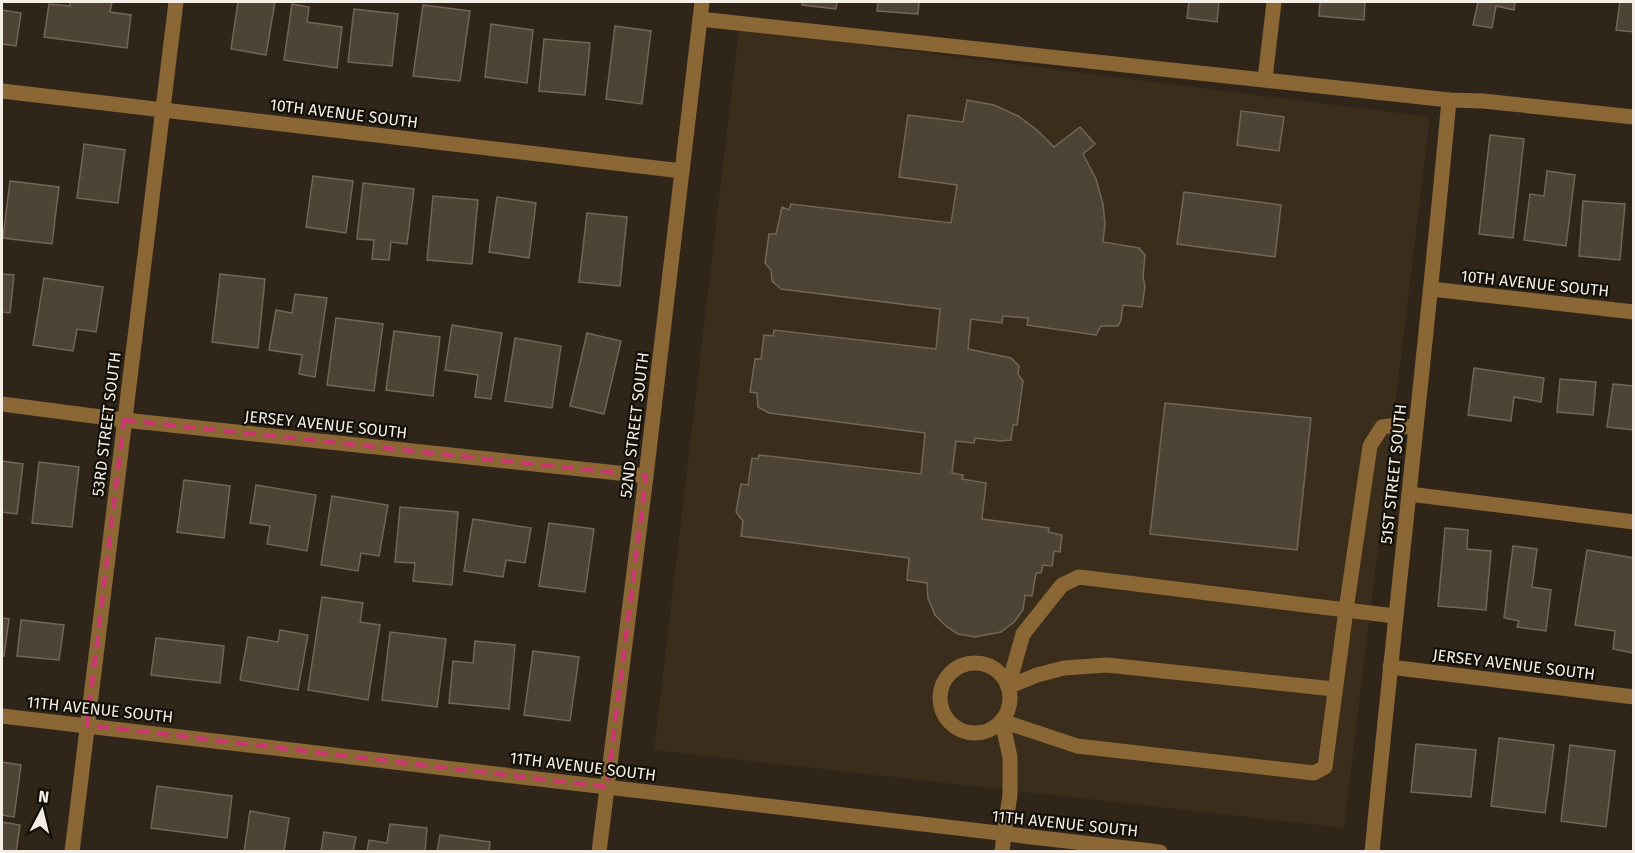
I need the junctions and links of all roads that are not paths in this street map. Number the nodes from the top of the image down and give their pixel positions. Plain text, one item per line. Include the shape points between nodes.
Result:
1 (176, 2) edge
2 (702, 2) edge
3 (1274, 2) edge
4 (700, 19) junction
5 (1265, 79) junction
6 (2, 91) edge
7 (1449, 100) junction
8 (162, 110) junction
9 (1634, 117) edge
10 (682, 171) junction
11 (1431, 289) junction
12 (1634, 312) edge
13 (2, 404) edge
14 (124, 420) junction
15 (1416, 428) junction
16 (646, 476) junction
17 (1409, 494) junction
18 (1634, 522) edge
19 (1346, 610) junction
20 (1395, 616) junction
21 (1390, 667) junction
22 (1008, 687) junction
23 (1334, 689) junction
24 (1634, 697) edge
25 (2, 716) edge
26 (1002, 721) junction
27 (87, 725) junction
28 (608, 787) junction
29 (1004, 834) junction
30 (72, 852) edge
31 (598, 852) edge
32 (1002, 852) edge
33 (1160, 852) edge
34 (1372, 852) edge

1 - 8 street, 53RD STREET SOUTH
2 - 4 street, 52ND STREET SOUTH
3 - 5 street
4 - 5 street
4 - 10 street, 52ND STREET SOUTH
5 - 7 street
6 - 8 street, 10TH AVENUE SOUTH
7 - 9 street
7 - 11 street, 51ST STREET SOUTH
8 - 10 street, 10TH AVENUE SOUTH
8 - 14 street, 53RD STREET SOUTH
10 - 16 street, 52ND STREET SOUTH
11 - 12 street, 10TH AVENUE SOUTH
11 - 15 street, 51ST STREET SOUTH
13 - 14 street, JERSEY AVENUE SOUTH
14 - 16 street, JERSEY AVENUE SOUTH
14 - 27 street, 53RD STREET SOUTH
15 - 17 street, 51ST STREET SOUTH
15 - 19 street via 1382,427 1370,446
16 - 28 street, 52ND STREET SOUTH
17 - 18 street
17 - 20 street, 51ST STREET SOUTH
19 - 20 street
19 - 22 street via 1079,577 1062,585 1023,634
19 - 23 street
20 - 21 street, 51ST STREET SOUTH
21 - 24 street, JERSEY AVENUE SOUTH
21 - 34 street, 51ST STREET SOUTH
22 - 23 street via 1064,668 1107,665
22 - 26 street via 1010,699
22 - 26 street via 994,669 971,663 950,673 940,692 943,714 959,730 981,732
23 - 26 street via 1325,767 1314,773 1077,746
25 - 27 street, 11TH AVENUE SOUTH
26 - 29 street via 1010,756
27 - 28 street, 11TH AVENUE SOUTH
27 - 30 street, 53RD STREET SOUTH
28 - 29 street, 11TH AVENUE SOUTH
28 - 31 street, 52ND STREET SOUTH
29 - 32 street
29 - 33 street, 11TH AVENUE SOUTH

